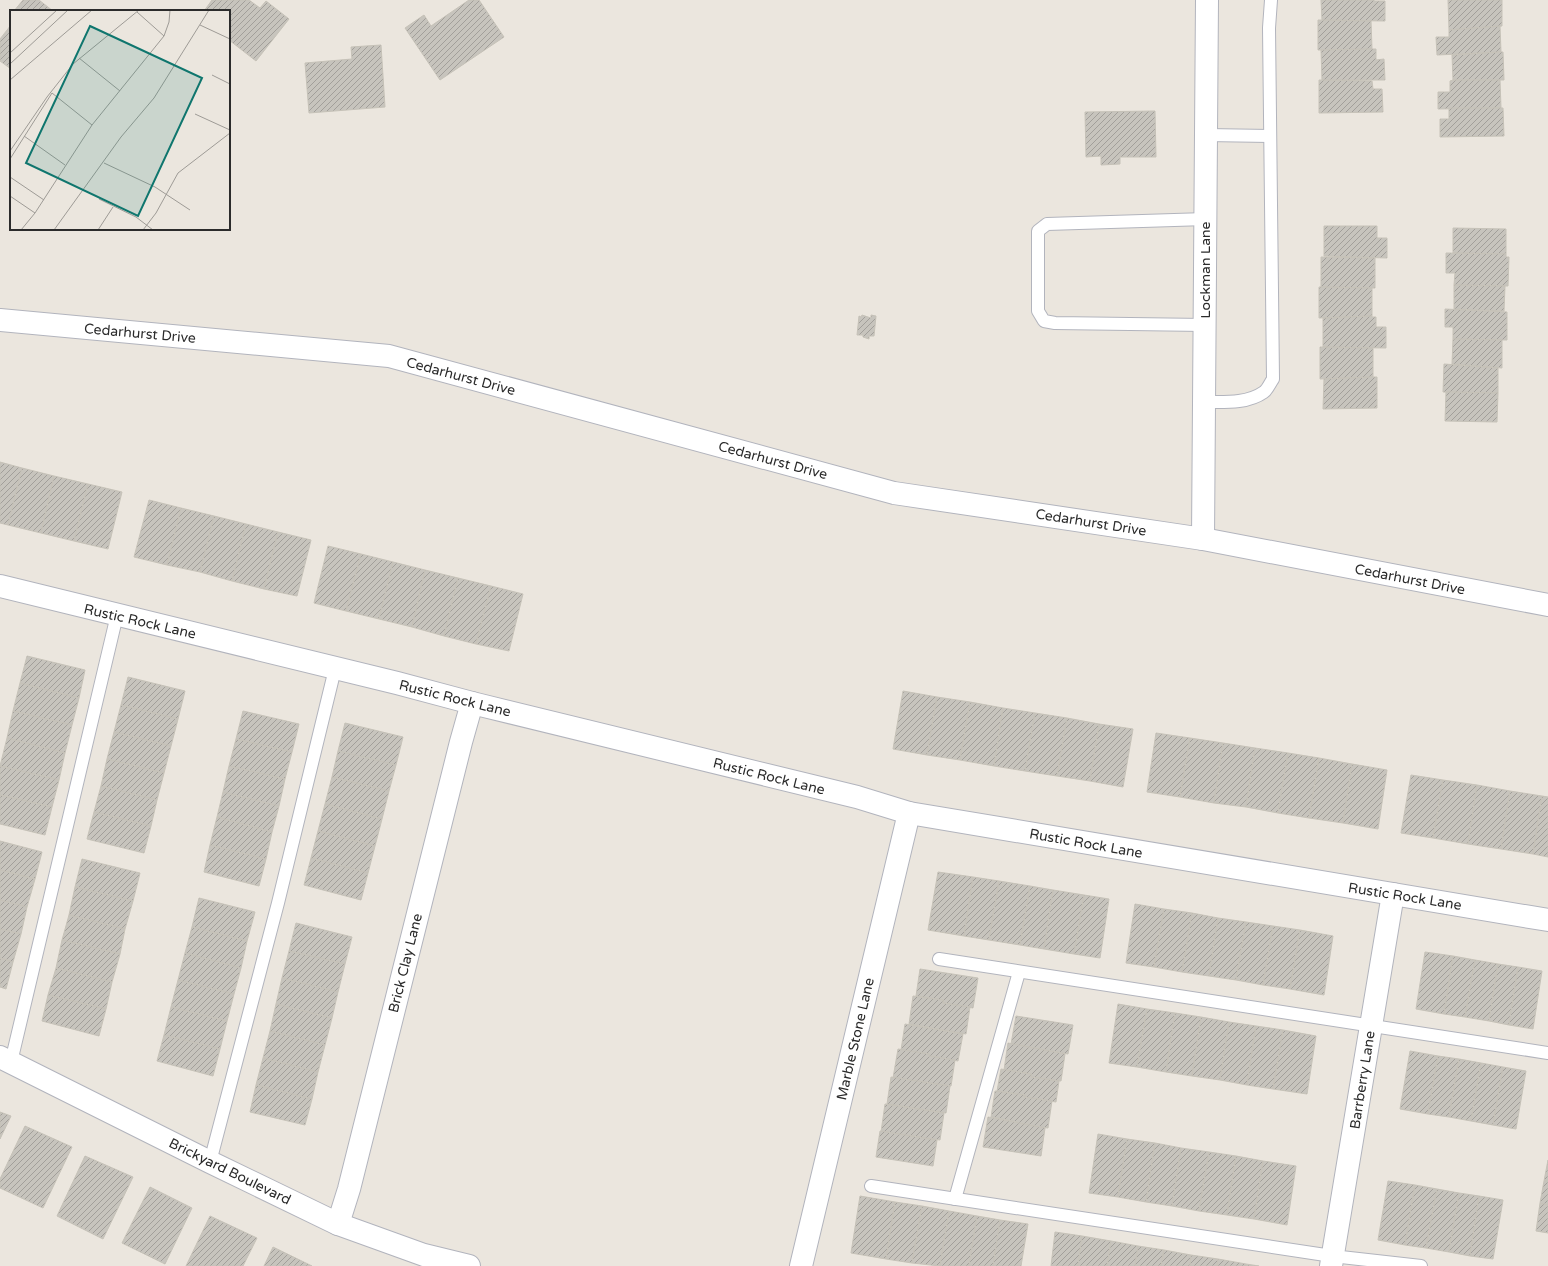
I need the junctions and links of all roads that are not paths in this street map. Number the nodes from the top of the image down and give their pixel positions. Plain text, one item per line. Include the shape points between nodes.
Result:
1 (1207, 0) edge
2 (1271, 0) edge
3 (1206, 135) junction
4 (1270, 136) junction
5 (1206, 219) junction
6 (0, 320) edge
7 (1205, 325) junction
8 (1204, 402) junction
9 (1203, 539) junction
10 (0, 586) edge
11 (1548, 606) edge
12 (117, 615) junction
13 (335, 668) junction
14 (472, 703) junction
15 (909, 813) junction
16 (1393, 894) junction
17 (1548, 920) edge
18 (939, 959) dead end
19 (1019, 972) junction
20 (1371, 1025) junction
21 (1548, 1054) edge
22 (5, 1060) edge
23 (210, 1162) junction
24 (871, 1186) dead end
25 (955, 1199) junction
26 (338, 1224) junction
27 (1331, 1261) edge
28 (469, 1266) edge
29 (801, 1266) edge
30 (1420, 1266) edge

1 - 3 street, Lockman Lane
2 - 4 lane
3 - 4 lane
3 - 5 street, Lockman Lane
4 - 8 lane via 1273,379 1265,392 1252,398 1238,402
5 - 7 street, Lockman Lane
5 - 7 lane via 1048,224 1038,232 1038,312 1044,321
6 - 9 street, Cedarhurst Drive via 389,356 894,493
7 - 8 street, Lockman Lane
8 - 9 street, Lockman Lane
9 - 11 street, Cedarhurst Drive
10 - 12 street, Rustic Rock Lane
12 - 13 street, Rustic Rock Lane
12 - 22 lane
13 - 14 street, Rustic Rock Lane
13 - 23 lane via 278,903
14 - 15 street, Rustic Rock Lane via 857,797
14 - 26 street, Brick Clay Lane
15 - 16 street, Rustic Rock Lane
15 - 29 street, Marble Stone Lane
16 - 17 street, Rustic Rock Lane
16 - 20 street, Barrberry Lane
18 - 19 lane
19 - 20 lane
19 - 25 lane
20 - 21 lane
20 - 27 street, Barrberry Lane
22 - 23 street, Brickyard Boulevard
23 - 26 street, Brickyard Boulevard
24 - 25 lane
25 - 27 lane
26 - 28 street, Brickyard Boulevard via 424,1255
27 - 30 lane

